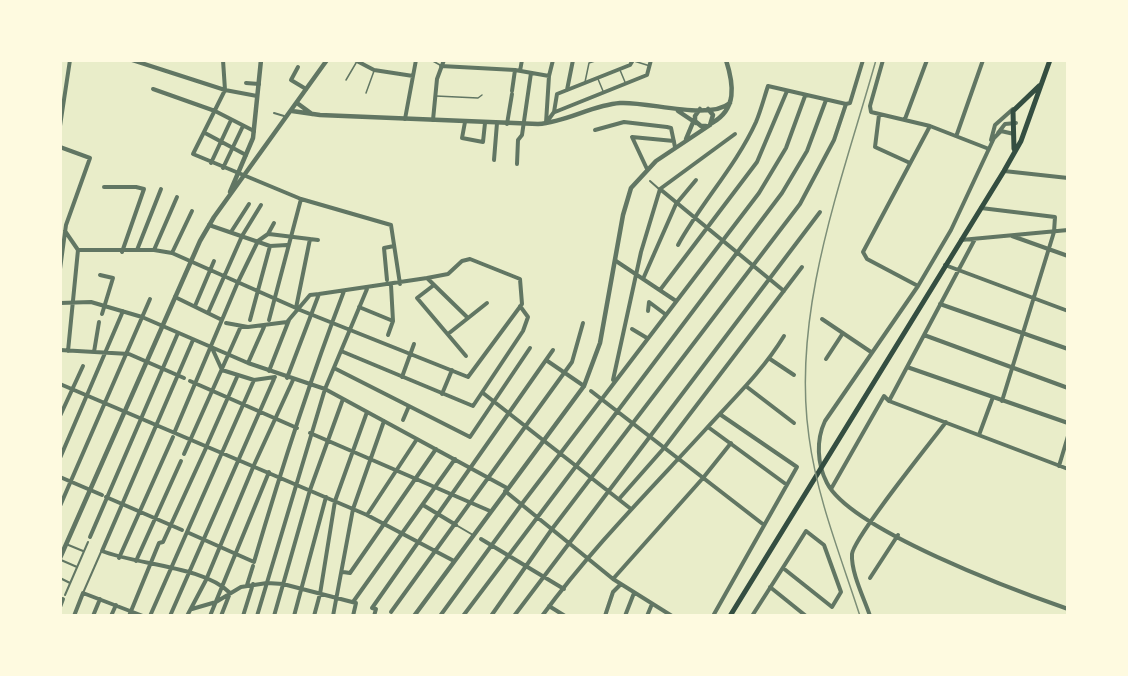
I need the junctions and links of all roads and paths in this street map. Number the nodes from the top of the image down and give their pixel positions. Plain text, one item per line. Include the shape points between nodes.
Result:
1 (70, 60) edge
2 (132, 60) edge
3 (223, 60) edge
4 (261, 60) edge
5 (327, 60) edge
6 (416, 60) edge
7 (431, 60) edge
8 (444, 60) edge
9 (522, 60) edge
10 (553, 60) edge
11 (573, 60) edge
12 (584, 60) edge
13 (598, 60) edge
14 (651, 60) edge
15 (726, 60) edge
16 (864, 60) edge
17 (883, 60) edge
18 (927, 60) edge
19 (983, 60) edge
20 (1050, 60) edge
21 (356, 61) edge
22 (633, 61) edge
23 (589, 63) junction
24 (441, 66) junction
25 (651, 66) junction
26 (298, 67) dead end
27 (620, 69) junction
28 (374, 70) junction
29 (518, 70) junction
30 (531, 73) junction
31 (413, 76) junction
32 (549, 76) junction
33 (1044, 77) junction
34 (597, 78) junction
35 (346, 80) dead end
36 (246, 83) dead end
37 (626, 83) junction
38 (259, 84) junction
39 (585, 84) junction
40 (153, 89) dead end
41 (225, 90) junction
42 (307, 90) junction
43 (567, 91) junction
44 (787, 91) junction
45 (366, 93) dead end
46 (603, 93) junction
47 (482, 95) dead end
48 (257, 96) junction
49 (435, 96) junction
50 (805, 96) junction
51 (826, 100) junction
52 (297, 103) junction
53 (730, 103) junction
54 (846, 104) junction
55 (1016, 107) junction
56 (701, 109) junction
57 (708, 109) junction
58 (676, 110) junction
59 (215, 111) junction
60 (291, 111) junction
61 (274, 112) dead end
62 (554, 112) junction
63 (312, 114) junction
64 (879, 115) junction
65 (287, 117) junction
66 (405, 118) junction
67 (905, 119) junction
68 (1030, 119) junction
69 (231, 120) junction
70 (433, 120) junction
71 (695, 121) junction
72 (1014, 121) junction
73 (465, 122) junction
74 (60, 123) edge
75 (485, 123) junction
76 (497, 123) junction
77 (507, 124) junction
78 (523, 124) junction
79 (546, 124) junction
80 (243, 126) junction
81 (708, 126) junction
82 (930, 126) junction
83 (595, 130) dead end
84 (204, 133) junction
85 (735, 134) dead end
86 (957, 134) junction
87 (998, 134) junction
88 (1014, 134) junction
89 (253, 135) junction
90 (221, 141) junction
91 (684, 141) junction
92 (268, 142) junction
93 (675, 144) junction
94 (990, 146) junction
95 (60, 147) edge
96 (232, 147) junction
97 (1013, 153) junction
98 (246, 155) junction
99 (494, 160) dead end
100 (211, 163) junction
101 (910, 163) junction
102 (517, 164) dead end
103 (222, 168) junction
104 (647, 169) junction
105 (1004, 171) junction
106 (240, 176) junction
107 (1068, 178) edge
108 (696, 180) dead end
109 (650, 181) dead end
110 (104, 187) dead end
111 (161, 189) dead end
112 (660, 189) junction
113 (177, 197) dead end
114 (301, 198) junction
115 (249, 204) dead end
116 (676, 204) junction
117 (261, 206) dead end
118 (981, 208) junction
119 (192, 211) dead end
120 (820, 212) dead end
121 (693, 218) junction
122 (274, 223) dead end
123 (209, 225) junction
124 (707, 229) junction
125 (1068, 230) edge
126 (65, 231) junction
127 (1054, 231) junction
128 (231, 232) junction
129 (268, 234) junction
130 (1011, 235) junction
131 (242, 236) junction
132 (290, 236) junction
133 (975, 238) junction
134 (310, 239) junction
135 (318, 240) dead end
136 (961, 240) junction
137 (258, 241) junction
138 (722, 241) junction
139 (287, 245) junction
140 (678, 245) dead end
141 (270, 246) junction
142 (394, 246) junction
143 (1049, 249) junction
144 (78, 250) junction
145 (137, 250) junction
146 (154, 250) junction
147 (122, 252) junction
148 (172, 253) junction
149 (738, 254) junction
150 (1068, 256) edge
151 (191, 261) junction
152 (213, 261) dead end
153 (616, 261) junction
154 (945, 265) junction
155 (754, 266) junction
156 (802, 267) dead end
157 (60, 269) edge
158 (210, 269) junction
159 (958, 270) junction
160 (636, 274) junction
161 (100, 275) dead end
162 (225, 276) junction
163 (426, 278) junction
164 (643, 279) junction
165 (769, 279) junction
166 (387, 280) dead end
167 (238, 282) junction
168 (400, 284) junction
169 (391, 285) junction
170 (434, 285) junction
171 (918, 286) junction
172 (367, 289) junction
173 (660, 290) junction
174 (259, 291) junction
175 (344, 291) junction
176 (784, 291) junction
177 (319, 294) junction
178 (175, 297) junction
179 (1034, 298) junction
180 (150, 299) dead end
181 (275, 299) junction
182 (676, 301) junction
183 (73, 302) junction
184 (60, 303) edge
185 (487, 303) dead end
186 (940, 304) junction
187 (104, 305) junction
188 (521, 305) junction
189 (195, 306) junction
190 (359, 308) junction
191 (298, 309) junction
192 (648, 310) dead end
193 (123, 311) junction
194 (1068, 311) edge
195 (208, 313) junction
196 (102, 314) dead end
197 (665, 314) junction
198 (312, 315) junction
199 (142, 317) junction
200 (468, 318) junction
201 (290, 319) junction
202 (822, 319) dead end
203 (250, 320) dead end
204 (269, 320) dead end
205 (393, 321) junction
206 (99, 322) dead end
207 (224, 322) junction
208 (332, 323) junction
209 (583, 323) dead end
210 (241, 326) junction
211 (162, 327) junction
212 (264, 327) junction
213 (350, 329) junction
214 (632, 329) dead end
215 (178, 333) junction
216 (843, 333) junction
217 (1023, 333) junction
218 (448, 334) junction
219 (924, 334) junction
220 (388, 335) dead end
221 (784, 336) dead end
222 (647, 338) junction
223 (194, 340) junction
224 (414, 344) dead end
225 (212, 348) junction
226 (530, 348) dead end
227 (1068, 349) edge
228 (60, 350) edge
229 (553, 350) dead end
230 (68, 351) junction
231 (340, 351) junction
232 (94, 352) junction
233 (871, 352) junction
234 (106, 353) junction
235 (126, 354) junction
236 (411, 354) junction
237 (229, 355) junction
238 (466, 356) dead end
239 (770, 359) junction
240 (826, 359) dead end
241 (546, 360) junction
242 (146, 362) junction
243 (248, 363) junction
244 (83, 366) dead end
245 (334, 368) junction
246 (907, 368) junction
247 (1012, 368) junction
248 (163, 369) junction
249 (222, 370) junction
250 (452, 370) junction
251 (269, 371) junction
252 (565, 372) junction
253 (277, 374) junction
254 (794, 375) dead end
255 (178, 376) junction
256 (237, 377) junction
257 (402, 377) junction
258 (184, 378) dead end
259 (287, 378) junction
260 (274, 379) junction
261 (254, 380) junction
262 (293, 380) junction
263 (190, 381) dead end
264 (60, 384) edge
265 (196, 384) junction
266 (308, 384) junction
267 (612, 384) junction
268 (584, 386) junction
269 (747, 387) junction
270 (73, 388) junction
271 (1068, 388) edge
272 (325, 389) junction
273 (212, 391) junction
274 (591, 391) dead end
275 (442, 393) junction
276 (483, 393) junction
277 (88, 394) junction
278 (227, 397) junction
279 (993, 397) junction
280 (343, 399) junction
281 (601, 399) junction
282 (1002, 400) junction
283 (889, 401) junction
284 (106, 402) junction
285 (494, 402) junction
286 (242, 404) junction
287 (409, 406) junction
288 (125, 410) junction
289 (260, 411) junction
290 (367, 412) junction
291 (509, 412) junction
292 (618, 412) junction
293 (721, 415) junction
294 (60, 416) edge
295 (142, 417) junction
296 (276, 418) junction
297 (404, 420) dead end
298 (384, 421) junction
299 (946, 422) junction
300 (157, 423) junction
301 (795, 423) dead end
302 (1068, 423) edge
303 (633, 424) junction
304 (527, 426) junction
305 (708, 427) junction
306 (297, 428) junction
307 (175, 431) junction
308 (310, 433) junction
309 (979, 435) junction
310 (649, 436) junction
311 (1068, 436) edge
312 (173, 437) dead end
313 (191, 438) junction
314 (417, 439) junction
315 (544, 439) junction
316 (328, 441) junction
317 (731, 443) junction
318 (207, 446) junction
319 (664, 448) junction
320 (436, 449) junction
321 (222, 451) junction
322 (353, 452) junction
323 (561, 453) junction
324 (184, 454) dead end
325 (60, 458) edge
326 (238, 458) junction
327 (370, 459) junction
328 (454, 459) junction
329 (678, 459) junction
330 (181, 460) dead end
331 (254, 465) junction
332 (576, 465) junction
333 (1059, 466) junction
334 (471, 468) junction
335 (1068, 469) edge
336 (396, 470) junction
337 (269, 472) junction
338 (279, 476) junction
339 (60, 477) edge
340 (490, 478) junction
341 (593, 478) junction
342 (703, 478) junction
343 (415, 479) junction
344 (70, 481) junction
345 (294, 483) junction
346 (787, 484) junction
347 (436, 488) junction
348 (506, 489) junction
349 (831, 489) junction
350 (90, 490) junction
351 (310, 490) junction
352 (609, 491) junction
353 (452, 495) junction
354 (104, 496) junction
355 (326, 497) junction
356 (619, 499) junction
357 (335, 501) junction
358 (471, 503) junction
359 (123, 504) junction
360 (423, 505) junction
361 (521, 505) junction
362 (60, 506) edge
363 (353, 509) junction
364 (631, 509) junction
365 (490, 511) junction
366 (140, 512) junction
367 (438, 514) junction
368 (367, 515) junction
369 (537, 517) junction
370 (155, 518) junction
371 (872, 520) junction
372 (385, 524) junction
373 (171, 525) junction
374 (456, 525) junction
375 (764, 525) junction
376 (552, 529) junction
377 (182, 530) dead end
378 (189, 533) dead end
379 (402, 534) junction
380 (473, 535) junction
381 (898, 536) junction
382 (89, 539) joint
383 (481, 539) dead end
384 (203, 540) junction
385 (418, 542) junction
386 (570, 543) junction
387 (66, 544) junction
388 (492, 546) junction
389 (220, 547) junction
390 (102, 551) junction
391 (84, 552) junction
392 (436, 552) junction
393 (236, 553) junction
394 (508, 556) junction
395 (119, 558) junction
396 (588, 558) junction
397 (60, 559) edge
398 (136, 561) junction
399 (454, 561) junction
400 (150, 564) junction
401 (253, 564) junction
402 (77, 567) junction
403 (527, 567) junction
404 (170, 568) junction
405 (783, 568) junction
406 (343, 572) junction
407 (189, 573) junction
408 (544, 577) junction
409 (60, 578) edge
410 (613, 579) junction
411 (870, 579) dead end
412 (206, 580) junction
413 (70, 583) junction
414 (267, 583) junction
415 (253, 584) junction
416 (284, 584) junction
417 (621, 584) junction
418 (247, 585) junction
419 (224, 586) junction
420 (770, 587) junction
421 (302, 589) junction
422 (564, 589) junction
423 (83, 593) junction
424 (230, 593) junction
425 (634, 593) junction
426 (321, 594) junction
427 (64, 597) joint
428 (100, 599) junction
429 (338, 599) junction
430 (216, 602) junction
431 (354, 603) junction
432 (652, 604) junction
433 (116, 605) junction
434 (549, 606) junction
435 (60, 607) edge
436 (192, 609) junction
437 (1068, 609) edge
438 (391, 612) dead end
439 (130, 614) edge
440 (74, 616) edge
441 (93, 616) edge
442 (111, 616) edge
443 (143, 616) edge
444 (150, 616) edge
445 (170, 616) edge
446 (187, 616) edge
447 (210, 616) edge
448 (221, 616) edge
449 (243, 616) edge
450 (256, 616) edge
451 (274, 616) edge
452 (294, 616) edge
453 (314, 616) edge
454 (333, 616) edge
455 (353, 616) edge
456 (374, 616) edge
457 (414, 616) edge
458 (440, 616) edge
459 (464, 616) edge
460 (491, 616) edge
461 (514, 616) edge
462 (542, 616) edge
463 (565, 616) edge
464 (604, 616) edge
465 (625, 616) edge
466 (647, 616) edge
467 (670, 616) edge
468 (713, 616) edge
469 (730, 616) edge
470 (752, 616) edge
471 (806, 616) edge
472 (870, 616) edge

1 - 74 street
2 - 41 street
3 - 41 street
4 - 38 street
5 - 42 street
6 - 31 street
7 - 24 lane
8 - 24 street
9 - 29 street
10 - 32 street
11 - 43 street
12 - 23 lane
13 - 23 lane
14 - 25 street
15 - 53 street via 732,85
16 - 54 street via 850,103
17 - 64 street via 870,106 871,112
18 - 67 street
19 - 86 street
20 - 33 main road
21 - 28 street
21 - 35 lane
22 - 25 lane
22 - 27 street
23 - 39 lane
24 - 29 street
24 - 49 street
25 - 37 street via 647,75
26 - 42 street via 291,80
27 - 34 street
27 - 37 lane
28 - 31 street
28 - 45 lane
29 - 30 street
29 - 77 street
30 - 32 street
30 - 78 street
31 - 66 street
32 - 79 street
33 - 55 main road
33 - 68 main road
34 - 39 street
34 - 46 lane
36 - 38 street
37 - 46 street
38 - 48 street
39 - 43 street
40 - 59 street
41 - 48 street
41 - 59 street
42 - 52 street
43 - 62 street via 557,94
44 - 50 street
44 - 121 street via 768,86 756,122 733,163
44 - 124 street via 756,162
46 - 62 street
47 - 49 lane
48 - 89 street
49 - 70 street
50 - 51 street
50 - 138 street via 782,155
51 - 54 street
51 - 149 street via 807,152
52 - 60 street
52 - 63 street
53 - 57 street via 720,109
53 - 81 street via 723,117
54 - 155 street via 817,176
55 - 68 main road via 1028,108
55 - 72 main road
55 - 94 street via 995,125
56 - 57 street
56 - 58 street
56 - 71 street via 696,112
57 - 81 street via 713,118
58 - 71 street
58 - 79 street via 619,103
59 - 69 street
59 - 84 street
60 - 63 street
60 - 65 street
61 - 65 street
62 - 79 street
63 - 66 street
64 - 67 street
64 - 101 street via 875,147
65 - 92 street
66 - 70 street
67 - 82 street
68 - 72 main road via 1023,124
68 - 97 main road
69 - 80 street
69 - 90 street
70 - 73 street
71 - 81 street
71 - 91 street
72 - 87 street via 1005,124
72 - 88 main road
73 - 75 street
73 - 75 street via 462,138 483,142
75 - 76 street
76 - 77 street
76 - 99 street
77 - 78 street
78 - 79 street
78 - 102 street
80 - 89 street
80 - 96 street
81 - 91 street
82 - 86 street
82 - 101 street
83 - 93 street via 631,122 666,127 671,128
84 - 90 street
84 - 100 street via 193,154
85 - 112 street
86 - 94 street
87 - 88 street
87 - 94 street
88 - 97 main road
89 - 92 street
89 - 98 street
90 - 96 street
90 - 100 street
91 - 93 street
92 - 106 street
93 - 104 street
93 - 104 street via 632,137
94 - 171 street via 951,230
95 - 126 street via 90,158
96 - 98 street
96 - 103 street
97 - 105 main road
98 - 106 street
100 - 103 street
101 - 171 street via 863,252 867,259
103 - 106 street
104 - 153 street via 631,188
105 - 107 street
105 - 118 main road
106 - 114 street
106 - 123 street
108 - 116 street
109 - 112 street
110 - 147 street via 144,189
111 - 145 street
112 - 116 street
112 - 160 street
113 - 146 street
114 - 132 street
114 - 142 street via 391,225
115 - 128 street
116 - 121 street
116 - 164 street
117 - 131 street
118 - 127 street via 1055,217
118 - 136 main road
119 - 148 street
120 - 165 street
121 - 124 street
121 - 140 street
122 - 129 street
123 - 128 street
123 - 151 street
124 - 138 street
124 - 173 street
125 - 127 street
126 - 144 street
126 - 157 street
127 - 130 street
127 - 143 street
128 - 131 street
129 - 132 street
129 - 137 street
130 - 133 street
130 - 143 street
131 - 137 street
131 - 162 street
132 - 134 street
132 - 139 street
133 - 136 street
133 - 159 street
134 - 135 street
134 - 191 street
136 - 154 main road
137 - 141 street
137 - 167 street
138 - 149 street
138 - 182 street
139 - 141 street
139 - 181 street
141 - 174 street
142 - 166 street via 384,248
142 - 168 street
143 - 150 street
143 - 179 street
144 - 147 street
144 - 183 street
145 - 146 street
145 - 147 street
146 - 148 street
148 - 151 street
149 - 155 street
149 - 292 street
151 - 158 street
151 - 178 street
152 - 158 street
153 - 160 street
153 - 268 street via 600,344
154 - 159 street
154 - 469 main road
155 - 165 street
155 - 303 street
156 - 176 street
158 - 162 street
158 - 189 street
159 - 179 street
159 - 186 street
160 - 164 street
160 - 267 street
161 - 187 street via 112,278
162 - 167 street
162 - 195 street
163 - 168 street
163 - 170 street
163 - 188 street via 448,274 470,259 520,279
164 - 173 street
165 - 176 street
165 - 310 street
167 - 174 street
167 - 207 street
168 - 169 street
169 - 172 street
169 - 205 street
170 - 200 street
170 - 218 street via 417,298
171 - 233 street
172 - 175 street
172 - 190 street
173 - 182 street
174 - 181 street
174 - 203 street
175 - 177 street
175 - 208 street
176 - 319 street
177 - 191 street via 310,295
177 - 198 street
178 - 189 street
178 - 211 street
179 - 194 street
179 - 217 street
180 - 199 street
181 - 191 street
181 - 204 street
182 - 197 street
183 - 184 street
183 - 187 street
183 - 230 street
185 - 200 street
186 - 217 street
186 - 219 street
187 - 193 street
187 - 196 street
188 - 250 street via 468,377
188 - 276 street via 526,323
189 - 195 street
190 - 205 street
190 - 213 street
191 - 198 street
191 - 201 street
192 - 197 street via 649,302
193 - 199 street
193 - 234 street
195 - 207 street
197 - 222 street
198 - 208 street
198 - 259 street
199 - 211 street
199 - 235 street
200 - 218 street
201 - 212 street
201 - 251 street
202 - 216 street
205 - 220 street
206 - 232 street
207 - 210 street
207 - 225 street
208 - 213 street
208 - 266 street
209 - 252 street
210 - 212 street
210 - 237 street
211 - 215 street
211 - 242 street
212 - 243 street
213 - 231 street
213 - 236 street
214 - 222 street
215 - 223 street
215 - 248 street
216 - 233 street
216 - 240 street
217 - 227 street
217 - 247 street
218 - 238 street
219 - 246 street
219 - 247 street
221 - 239 street
222 - 267 street
223 - 225 street
223 - 255 street
224 - 236 street
225 - 237 street
225 - 249 street
225 - 265 street
226 - 285 street
228 - 230 street
229 - 241 street
230 - 232 street
231 - 245 street
231 - 257 street
232 - 234 street
233 - 349 street via 819,432 822,470
234 - 235 street
234 - 277 street
235 - 242 street
235 - 284 street
236 - 250 street
236 - 257 street
237 - 243 street
237 - 249 street
239 - 254 street
239 - 269 street
241 - 252 street
241 - 291 street
242 - 248 street
242 - 288 street
243 - 251 street
244 - 270 street
245 - 272 street
245 - 287 street
246 - 279 street
246 - 283 street
247 - 271 street
247 - 282 street
248 - 255 street
248 - 295 street
249 - 256 street
249 - 273 street
250 - 275 street
251 - 253 street
252 - 268 street
252 - 304 street
253 - 259 street
253 - 260 street
255 - 258 street
255 - 300 street
256 - 261 street
256 - 278 street
257 - 275 street
259 - 262 street
260 - 261 street
260 - 289 street
261 - 286 street
262 - 266 street
262 - 296 street
263 - 265 street
264 - 270 street
265 - 273 street
265 - 307 street
266 - 272 street
266 - 306 street
267 - 281 street
268 - 315 street
269 - 293 street
269 - 301 street
270 - 277 street
270 - 294 street
272 - 280 street
272 - 308 street
273 - 278 street
273 - 313 street
274 - 281 street
275 - 276 street via 473,406
276 - 285 street
277 - 284 street
277 - 325 street
278 - 286 street
278 - 318 street
279 - 282 street
279 - 309 street
280 - 290 street
280 - 316 street
281 - 292 street
281 - 323 street
282 - 302 street
283 - 299 street
283 - 349 street via 884,396
284 - 288 street
284 - 344 street
285 - 287 street via 470,437
285 - 291 street
286 - 289 street
286 - 321 street
287 - 297 street
288 - 295 street
288 - 350 street
289 - 296 street
289 - 326 street
290 - 298 street
290 - 322 street
291 - 304 street
291 - 334 street
292 - 303 street
292 - 332 street
293 - 305 street
293 - 346 street via 797,467
295 - 300 street
295 - 354 street
296 - 306 street
296 - 331 street
298 - 314 street
298 - 327 street
299 - 309 street
299 - 371 street
300 - 307 street
300 - 359 street
303 - 310 street
303 - 341 street
304 - 315 street
304 - 340 street
305 - 317 street
305 - 329 street
306 - 338 street
307 - 313 street
308 - 316 street
308 - 345 street
309 - 333 street
310 - 319 street
310 - 352 street
311 - 333 street
312 - 366 street
313 - 318 street
313 - 324 street
314 - 320 street
314 - 336 street
315 - 323 street
315 - 348 street
316 - 322 street
316 - 351 street
317 - 342 street
317 - 346 street
318 - 321 street
318 - 373 street
319 - 329 street
319 - 356 street
320 - 328 street
320 - 343 street
321 - 326 street
321 - 404 street
322 - 327 street
322 - 357 street
323 - 332 street
323 - 361 street
326 - 331 street
326 - 384 street
327 - 336 street
327 - 363 street
328 - 334 street
328 - 347 street
329 - 342 street
329 - 364 street
330 - 370 street
331 - 337 street
331 - 389 street
332 - 341 street
332 - 369 street
333 - 335 street
334 - 340 street
334 - 353 street
336 - 343 street
336 - 368 street
337 - 338 street
337 - 393 street
338 - 345 street
338 - 401 street
339 - 344 street
340 - 348 street
340 - 358 street
341 - 352 street
341 - 376 street
342 - 375 street
342 - 410 street
343 - 347 street
343 - 372 street
344 - 350 street
344 - 362 street
345 - 351 street
345 - 414 street
346 - 375 street
347 - 353 street
347 - 360 street
348 - 361 street
348 - 365 street
349 - 371 street via 848,507
350 - 354 street
350 - 387 street
351 - 355 street
351 - 416 street
352 - 356 street
352 - 386 street
353 - 358 street
353 - 367 street
354 - 359 street
354 - 382 street
355 - 357 street
355 - 421 street
356 - 364 street
357 - 363 street
357 - 426 street
358 - 365 street
358 - 374 street
359 - 366 street
359 - 390 street
360 - 367 street
360 - 379 street
361 - 369 street
361 - 388 street
363 - 368 street
363 - 406 street
364 - 396 street
365 - 380 street
366 - 370 street
366 - 395 street
367 - 374 street
367 - 385 street
368 - 372 street
369 - 376 street
369 - 394 street
370 - 373 street
370 - 398 street
371 - 381 street
371 - 472 street via 852,558
372 - 379 street
372 - 406 street via 350,573
373 - 377 street
373 - 400 street
374 - 380 street
374 - 392 street
375 - 468 street
376 - 386 street
376 - 403 street
378 - 384 street
379 - 385 street
379 - 431 street
380 - 399 street
381 - 411 street
381 - 437 street via 964,569
382 - 391 street
383 - 388 street
384 - 389 street
384 - 407 street
385 - 392 street
385 - 456 street via 374,608
386 - 396 street
386 - 408 street
387 - 391 street
387 - 397 street
388 - 394 street
388 - 458 street
389 - 393 street
389 - 412 street
390 - 395 street
390 - 423 street
391 - 402 street
392 - 399 street
392 - 438 street
393 - 401 street
393 - 419 street
394 - 403 street
394 - 459 street
395 - 398 street
396 - 410 street
396 - 422 street
397 - 402 street
398 - 400 street
399 - 457 street
400 - 404 street
400 - 439 street
401 - 418 street
402 - 413 street
403 - 408 street
403 - 460 street
404 - 407 street
404 - 444 street
405 - 405 street via 832,607 842,592 824,545 806,531
405 - 420 street
406 - 429 street
407 - 412 street
407 - 445 street
408 - 422 street
408 - 461 street
409 - 413 street
410 - 417 street
412 - 419 street
412 - 436 street
413 - 427 street
414 - 415 street
414 - 416 street
414 - 450 street
415 - 418 street
415 - 449 street
416 - 421 street
416 - 451 street
417 - 425 street
417 - 464 street
418 - 424 street
419 - 424 street
419 - 430 street
420 - 470 street
420 - 471 street
421 - 426 street
421 - 452 street
422 - 434 street
423 - 428 street
423 - 440 street
424 - 430 street
424 - 448 street
425 - 432 street
425 - 465 street
426 - 429 street
426 - 453 street
427 - 435 street
428 - 433 street
428 - 441 street
429 - 431 street
429 - 454 street
430 - 436 street
430 - 447 street
431 - 455 street
432 - 466 street
432 - 467 street
433 - 439 street
433 - 442 street
434 - 462 street
434 - 463 street
436 - 446 street
439 - 443 street

